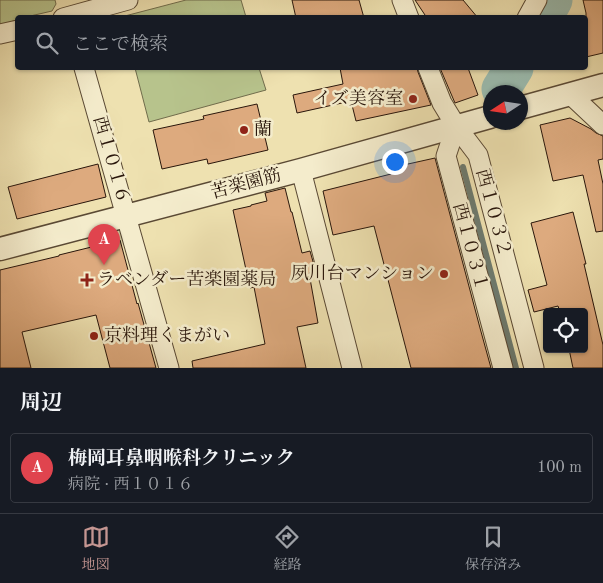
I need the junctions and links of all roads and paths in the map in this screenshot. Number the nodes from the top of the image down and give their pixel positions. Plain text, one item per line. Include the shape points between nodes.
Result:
1 (128, 0) edge
2 (402, 0) edge
3 (537, 0) edge
4 (67, 13) edge
5 (407, 15) edge
6 (529, 15) edge
7 (15, 31) edge
8 (0, 34) edge
9 (85, 70) edge
10 (429, 70) edge
11 (603, 85) edge
12 (570, 94) junction
13 (528, 106) edge
14 (483, 119) edge
15 (603, 125) edge
16 (456, 126) junction
17 (301, 170) junction
18 (126, 215) junction
19 (0, 249) edge
20 (169, 368) edge
21 (352, 368) edge
22 (502, 368) edge
23 (534, 368) edge

1 - 4 street
2 - 5 street
3 - 6 street
7 - 8 street
9 - 18 street, 西１０１６
10 - 16 street, 西１０３２ via 442,103
11 - 12 street
12 - 13 street
12 - 15 street
14 - 16 street, 苦楽園筋
16 - 17 street, 苦楽園筋
16 - 22 street, 西１０３１ via 446,156
16 - 23 street, 西１０３２ via 478,155
17 - 18 street, 苦楽園筋
17 - 21 street
18 - 19 street, 苦楽園筋
18 - 20 street, 西１０１６

